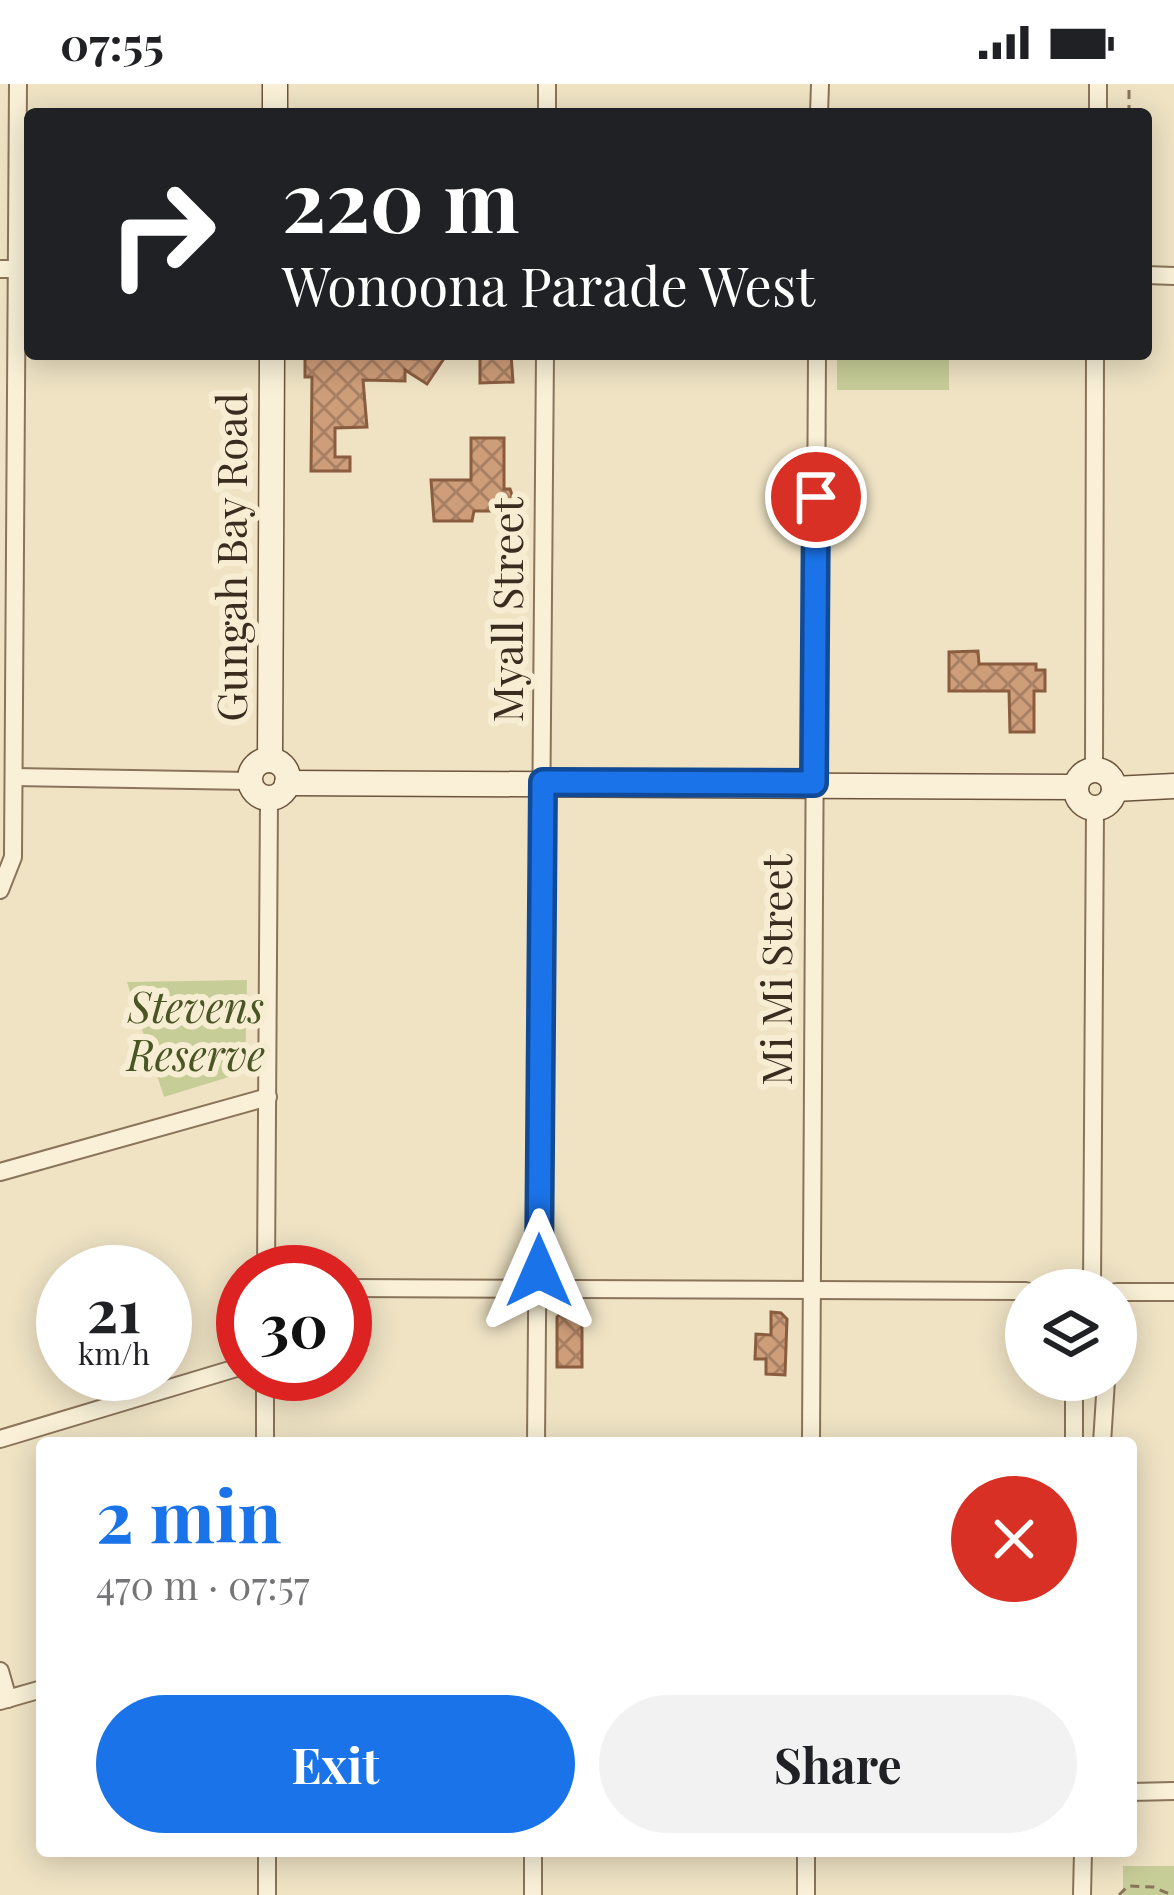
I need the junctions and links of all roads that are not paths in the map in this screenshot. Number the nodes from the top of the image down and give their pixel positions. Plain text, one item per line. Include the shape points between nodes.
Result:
1 (18, 84) edge
2 (15, 268) edge
3 (272, 360) edge
4 (545, 360) edge
5 (817, 360) edge
6 (1095, 360) edge
7 (14, 778) junction
8 (1085, 779) junction
9 (543, 782) junction
10 (814, 783) junction
11 (1174, 786) edge
12 (269, 787) junction
13 (1114, 789) junction
14 (1095, 808) junction
15 (0, 890) edge
16 (268, 1097) junction
17 (0, 1172) edge
18 (266, 1245) edge
19 (1092, 1269) edge
20 (372, 1288) edge
21 (538, 1290) junction
22 (813, 1291) junction
23 (1005, 1292) edge
24 (1137, 1292) edge
25 (1174, 1292) edge
26 (216, 1374) edge
27 (265, 1401) edge
28 (1074, 1401) edge
29 (1104, 1401) edge
30 (1074, 1417) junction
31 (1102, 1418) junction
32 (265, 1437) edge
33 (536, 1437) edge
34 (811, 1437) edge
35 (1074, 1437) edge
36 (1102, 1437) edge
37 (0, 1439) edge
38 (0, 1671) edge
39 (36, 1691) edge
40 (4, 1700) edge
41 (1174, 1791) edge
42 (1137, 1792) edge
43 (267, 1857) edge
44 (533, 1857) edge
45 (806, 1857) edge
46 (1083, 1857) edge
47 (267, 1895) edge
48 (532, 1895) edge
49 (806, 1895) edge
50 (1082, 1895) edge

1 - 2 street
2 - 7 street
3 - 12 street, Gungah Bay Road via 270,760 284,767
4 - 9 street, Myall Street
5 - 10 street, Mi Mi Street
6 - 8 street
7 - 12 street
7 - 15 street via 13,857
8 - 10 street
8 - 13 street via 1106,774
8 - 14 street via 1079,799
9 - 10 street
9 - 12 street
9 - 21 street, Myall Street
10 - 22 street, Mi Mi Street
11 - 13 street
12 - 16 street
13 - 14 street
14 - 19 street
16 - 17 street
16 - 18 street
20 - 21 street
21 - 22 street
21 - 33 street, Myall Street
22 - 23 street
22 - 34 street, Mi Mi Street
24 - 25 street
26 - 37 street
27 - 32 street
28 - 30 street
29 - 31 street
30 - 31 street
30 - 35 street
31 - 36 street
38 - 40 street
39 - 40 street
41 - 42 street
43 - 47 street
44 - 48 street
45 - 49 street
46 - 50 street

